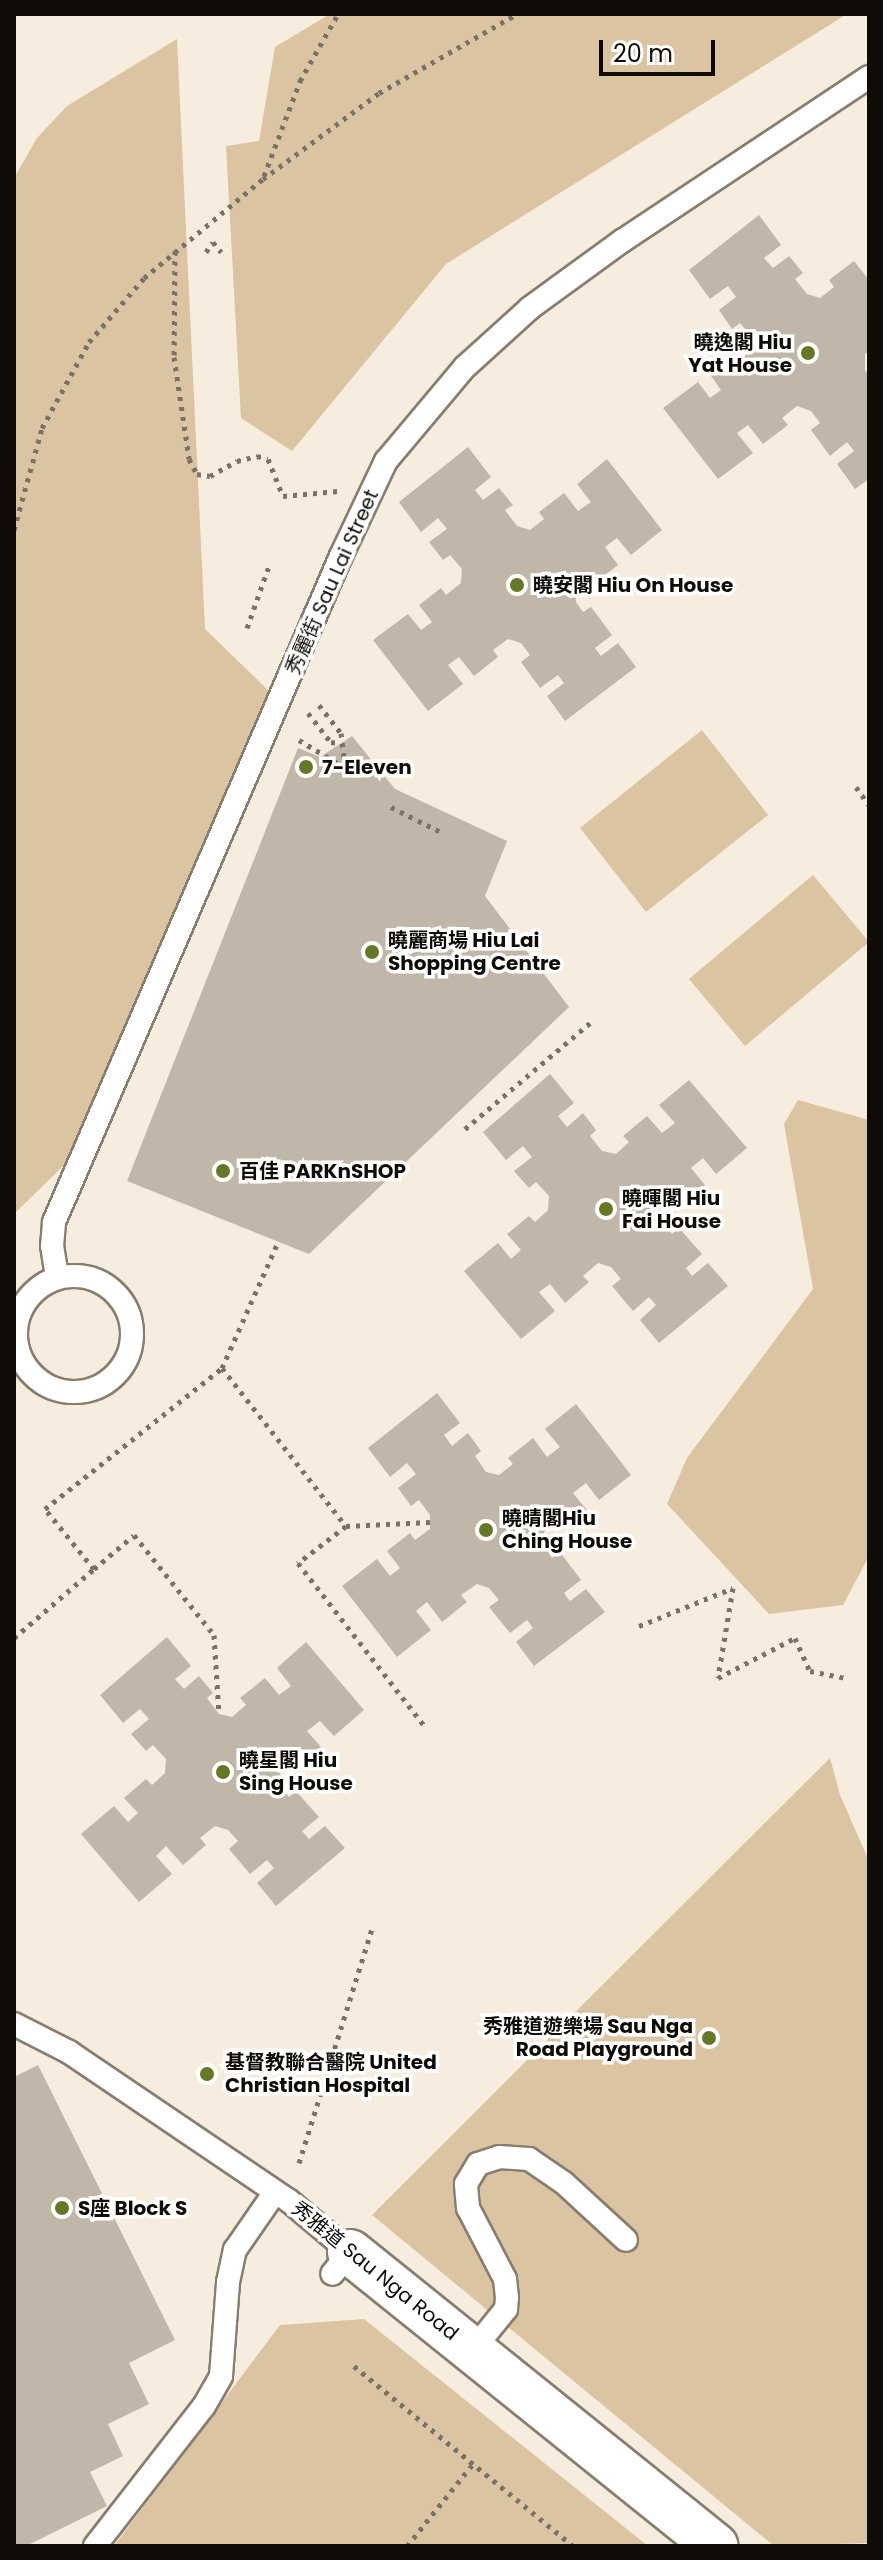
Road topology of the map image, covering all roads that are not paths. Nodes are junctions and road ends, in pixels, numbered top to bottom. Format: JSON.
{"nodes":[{"id":1,"x":869,"y":77,"type":"edge"},
{"id":2,"x":57,"y":1277,"type":"junction"},
{"id":3,"x":19,"y":1367,"type":"edge"},
{"id":4,"x":16,"y":2026,"type":"edge"},
{"id":5,"x":275,"y":2192,"type":"junction"},
{"id":6,"x":626,"y":2240,"type":"dead end"},
{"id":7,"x":341,"y":2263,"type":"joint"},
{"id":8,"x":472,"y":2351,"type":"junction"},
{"id":9,"x":95,"y":2546,"type":"edge"},
{"id":10,"x":716,"y":2546,"type":"edge"}],
"edges":[{"from":1,"to":2,"type":"lane","name":"秀麗街 Sau Lai Street"},
{"from":2,"to":3,"type":"lane"},
{"from":2,"to":3,"type":"lane"},
{"from":4,"to":5,"type":"lane","name":"秀雅道 Sau Nga Road"},
{"from":5,"to":7,"type":"lane","name":"秀雅道 Sau Nga Road"},
{"from":5,"to":9,"type":"lane"},
{"from":6,"to":8,"type":"lane"},
{"from":7,"to":8,"type":"street","name":"秀雅道 Sau Nga Road"},
{"from":8,"to":10,"type":"street","name":"秀雅道 Sau Nga Road"}]}
